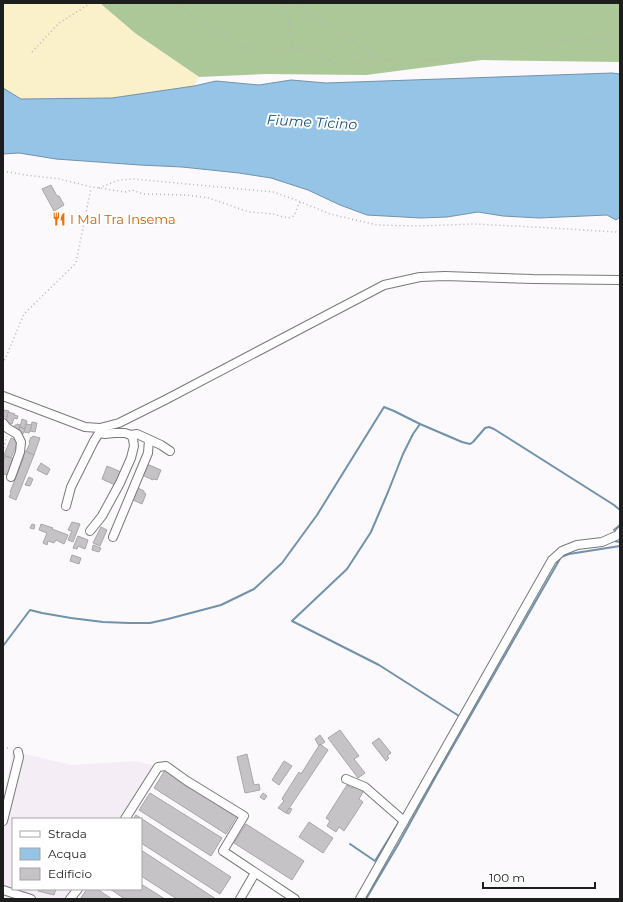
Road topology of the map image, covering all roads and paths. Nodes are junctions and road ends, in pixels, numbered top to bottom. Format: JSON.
{"nodes":[{"id":1,"x":91,"y":3,"type":"edge"},
{"id":2,"x":174,"y":3,"type":"edge"},
{"id":3,"x":287,"y":3,"type":"edge"},
{"id":4,"x":296,"y":3,"type":"edge"},
{"id":5,"x":620,"y":36,"type":"edge"},
{"id":6,"x":292,"y":48,"type":"junction"},
{"id":7,"x":32,"y":52,"type":"dead end"},
{"id":8,"x":374,"y":58,"type":"junction"},
{"id":9,"x":3,"y":171,"type":"edge"},
{"id":10,"x":91,"y":187,"type":"junction"},
{"id":11,"x":99,"y":188,"type":"junction"},
{"id":12,"x":303,"y":202,"type":"junction"},
{"id":13,"x":620,"y":234,"type":"edge"},
{"id":14,"x":620,"y":280,"type":"edge"},
{"id":15,"x":3,"y":364,"type":"edge"},
{"id":16,"x":3,"y":396,"type":"edge"},
{"id":17,"x":5,"y":425,"type":"edge"},
{"id":18,"x":99,"y":431,"type":"junction"},
{"id":19,"x":131,"y":435,"type":"junction"},
{"id":20,"x":148,"y":440,"type":"junction"},
{"id":21,"x":170,"y":450,"type":"dead end"},
{"id":22,"x":3,"y":452,"type":"edge"},
{"id":23,"x":11,"y":477,"type":"dead end"},
{"id":24,"x":66,"y":506,"type":"dead end"},
{"id":25,"x":90,"y":532,"type":"dead end"},
{"id":26,"x":620,"y":532,"type":"edge"},
{"id":27,"x":113,"y":536,"type":"dead end"},
{"id":28,"x":18,"y":752,"type":"dead end"},
{"id":29,"x":346,"y":779,"type":"dead end"},
{"id":30,"x":127,"y":818,"type":"edge"},
{"id":31,"x":3,"y":821,"type":"edge"},
{"id":32,"x":404,"y":822,"type":"junction"},
{"id":33,"x":256,"y":873,"type":"junction"},
{"id":34,"x":3,"y":890,"type":"edge"},
{"id":35,"x":77,"y":890,"type":"edge"},
{"id":36,"x":32,"y":899,"type":"edge"},
{"id":37,"x":70,"y":899,"type":"edge"},
{"id":38,"x":240,"y":899,"type":"edge"},
{"id":39,"x":295,"y":899,"type":"edge"},
{"id":40,"x":360,"y":899,"type":"edge"}],
"edges":[{"from":1,"to":7,"type":"path"},
{"from":2,"to":6,"type":"path"},
{"from":3,"to":6,"type":"path"},
{"from":4,"to":8,"type":"path"},
{"from":5,"to":8,"type":"path"},
{"from":6,"to":8,"type":"path"},
{"from":9,"to":10,"type":"path"},
{"from":10,"to":11,"type":"path"},
{"from":10,"to":15,"type":"path"},
{"from":11,"to":12,"type":"path"},
{"from":11,"to":12,"type":"path"},
{"from":12,"to":13,"type":"path"},
{"from":14,"to":18,"type":"street"},
{"from":16,"to":18,"type":"street"},
{"from":17,"to":22,"type":"path"},
{"from":17,"to":23,"type":"street"},
{"from":18,"to":19,"type":"street"},
{"from":18,"to":24,"type":"street"},
{"from":19,"to":20,"type":"street"},
{"from":19,"to":25,"type":"street"},
{"from":20,"to":21,"type":"street"},
{"from":20,"to":27,"type":"street"},
{"from":26,"to":32,"type":"street"},
{"from":28,"to":31,"type":"street"},
{"from":29,"to":32,"type":"street"},
{"from":30,"to":33,"type":"street"},
{"from":32,"to":40,"type":"street"},
{"from":33,"to":38,"type":"street"},
{"from":33,"to":39,"type":"street"},
{"from":34,"to":36,"type":"street"},
{"from":35,"to":37,"type":"street"}]}
